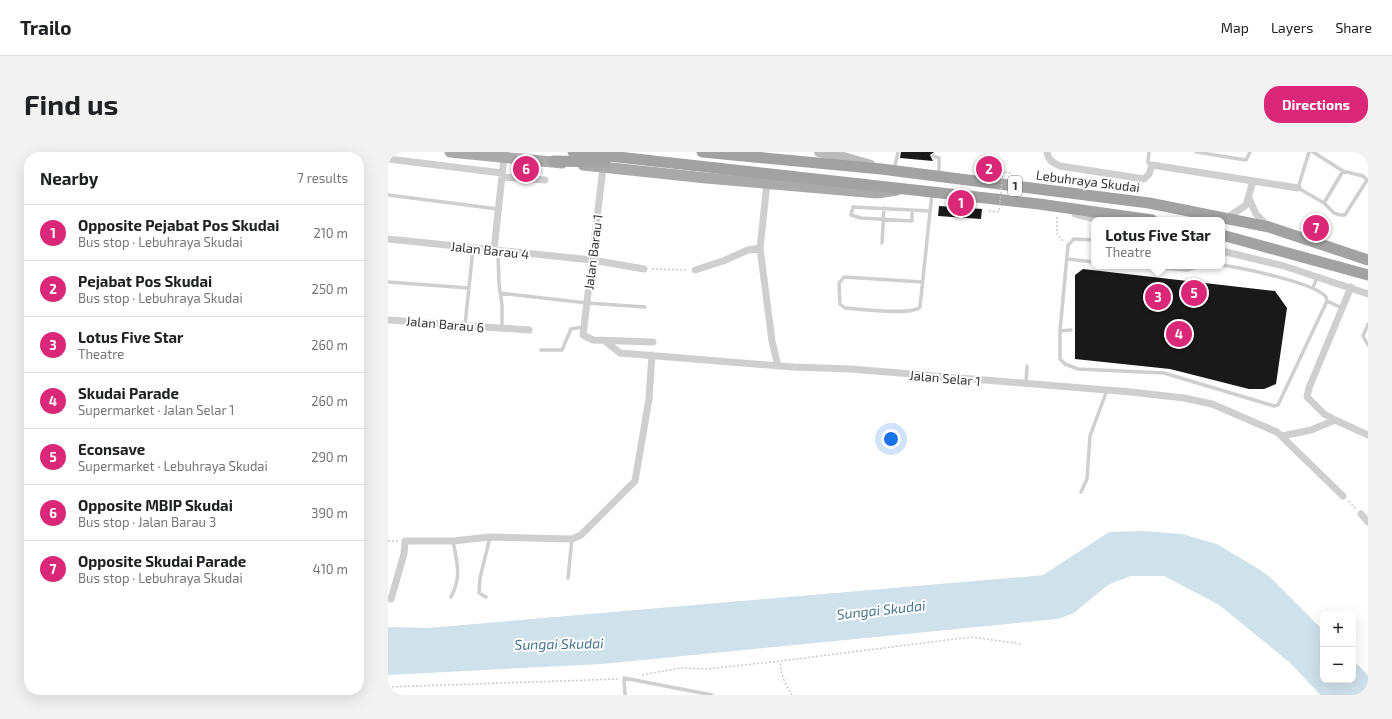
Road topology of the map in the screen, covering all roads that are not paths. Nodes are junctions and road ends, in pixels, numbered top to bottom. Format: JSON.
{"nodes":[{"id":1,"x":450,"y":152,"type":"edge"},
{"id":2,"x":572,"y":152,"type":"edge"},
{"id":3,"x":702,"y":152,"type":"edge"},
{"id":4,"x":819,"y":152,"type":"edge"},
{"id":5,"x":1047,"y":152,"type":"edge"},
{"id":6,"x":1149,"y":152,"type":"edge"},
{"id":7,"x":1196,"y":152,"type":"edge"},
{"id":8,"x":1250,"y":152,"type":"edge"},
{"id":9,"x":1310,"y":152,"type":"edge"},
{"id":10,"x":1313,"y":152,"type":"edge"},
{"id":11,"x":898,"y":153,"type":"dead end"},
{"id":12,"x":934,"y":156,"type":"dead end"},
{"id":13,"x":504,"y":157,"type":"junction"},
{"id":14,"x":388,"y":159,"type":"edge"},
{"id":15,"x":552,"y":161,"type":"junction"},
{"id":16,"x":686,"y":164,"type":"junction"},
{"id":17,"x":1152,"y":165,"type":"junction"},
{"id":18,"x":603,"y":168,"type":"junction"},
{"id":19,"x":881,"y":169,"type":"junction"},
{"id":20,"x":893,"y":170,"type":"junction"},
{"id":21,"x":1343,"y":171,"type":"junction"},
{"id":22,"x":502,"y":175,"type":"junction"},
{"id":23,"x":939,"y":176,"type":"junction"},
{"id":24,"x":545,"y":180,"type":"dead end"},
{"id":25,"x":1253,"y":181,"type":"junction"},
{"id":26,"x":767,"y":183,"type":"junction"},
{"id":27,"x":1298,"y":188,"type":"junction"},
{"id":28,"x":910,"y":189,"type":"junction"},
{"id":29,"x":932,"y":192,"type":"junction"},
{"id":30,"x":388,"y":195,"type":"edge"},
{"id":31,"x":1249,"y":198,"type":"junction"},
{"id":32,"x":1324,"y":203,"type":"junction"},
{"id":33,"x":1039,"y":204,"type":"junction"},
{"id":34,"x":884,"y":208,"type":"junction"},
{"id":35,"x":499,"y":209,"type":"junction"},
{"id":36,"x":912,"y":210,"type":"junction"},
{"id":37,"x":930,"y":211,"type":"junction"},
{"id":38,"x":1131,"y":217,"type":"edge"},
{"id":39,"x":1222,"y":217,"type":"edge"},
{"id":40,"x":1091,"y":218,"type":"edge"},
{"id":41,"x":1227,"y":218,"type":"joint"},
{"id":42,"x":883,"y":219,"type":"junction"},
{"id":43,"x":1269,"y":227,"type":"junction"},
{"id":44,"x":1225,"y":236,"type":"edge"},
{"id":45,"x":388,"y":239,"type":"edge"},
{"id":46,"x":1091,"y":240,"type":"edge"},
{"id":47,"x":882,"y":243,"type":"dead end"},
{"id":48,"x":473,"y":248,"type":"junction"},
{"id":49,"x":760,"y":248,"type":"junction"},
{"id":50,"x":496,"y":251,"type":"junction"},
{"id":51,"x":1225,"y":252,"type":"edge"},
{"id":52,"x":1067,"y":259,"type":"junction"},
{"id":53,"x":592,"y":260,"type":"junction"},
{"id":54,"x":1368,"y":260,"type":"edge"},
{"id":55,"x":1091,"y":262,"type":"edge"},
{"id":56,"x":1225,"y":265,"type":"edge"},
{"id":57,"x":644,"y":269,"type":"road end"},
{"id":58,"x":1175,"y":269,"type":"edge"},
{"id":59,"x":1190,"y":269,"type":"edge"},
{"id":60,"x":694,"y":270,"type":"road end"},
{"id":61,"x":1368,"y":275,"type":"edge"},
{"id":62,"x":1316,"y":276,"type":"junction"},
{"id":63,"x":388,"y":282,"type":"edge"},
{"id":64,"x":923,"y":282,"type":"junction"},
{"id":65,"x":1351,"y":287,"type":"junction"},
{"id":66,"x":469,"y":288,"type":"junction"},
{"id":67,"x":1312,"y":288,"type":"junction"},
{"id":68,"x":500,"y":293,"type":"junction"},
{"id":69,"x":1368,"y":294,"type":"edge"},
{"id":70,"x":1368,"y":298,"type":"edge"},
{"id":71,"x":1327,"y":301,"type":"junction"},
{"id":72,"x":587,"y":304,"type":"junction"},
{"id":73,"x":645,"y":307,"type":"dead end"},
{"id":74,"x":1343,"y":308,"type":"junction"},
{"id":75,"x":388,"y":320,"type":"edge"},
{"id":76,"x":1368,"y":324,"type":"edge"},
{"id":77,"x":465,"y":326,"type":"junction"},
{"id":78,"x":502,"y":328,"type":"junction"},
{"id":79,"x":529,"y":330,"type":"dead end"},
{"id":80,"x":1071,"y":330,"type":"dead end"},
{"id":81,"x":584,"y":331,"type":"junction"},
{"id":82,"x":1060,"y":331,"type":"junction"},
{"id":83,"x":605,"y":341,"type":"junction"},
{"id":84,"x":653,"y":342,"type":"dead end"},
{"id":85,"x":1368,"y":345,"type":"edge"},
{"id":86,"x":541,"y":350,"type":"dead end"},
{"id":87,"x":652,"y":355,"type":"junction"},
{"id":88,"x":778,"y":366,"type":"junction"},
{"id":89,"x":1027,"y":366,"type":"dead end"},
{"id":90,"x":1026,"y":384,"type":"junction"},
{"id":91,"x":1107,"y":390,"type":"junction"},
{"id":92,"x":1336,"y":420,"type":"junction"},
{"id":93,"x":1368,"y":435,"type":"edge"},
{"id":94,"x":1282,"y":436,"type":"junction"},
{"id":95,"x":1080,"y":492,"type":"dead end"},
{"id":96,"x":1343,"y":496,"type":"road end"},
{"id":97,"x":1361,"y":514,"type":"road end"},
{"id":98,"x":1368,"y":522,"type":"edge"},
{"id":99,"x":490,"y":537,"type":"junction"},
{"id":100,"x":572,"y":539,"type":"junction"},
{"id":101,"x":453,"y":541,"type":"junction"},
{"id":102,"x":568,"y":578,"type":"dead end"},
{"id":103,"x":451,"y":597,"type":"dead end"},
{"id":104,"x":486,"y":598,"type":"dead end"},
{"id":105,"x":391,"y":599,"type":"dead end"},
{"id":106,"x":625,"y":695,"type":"edge"},
{"id":107,"x":712,"y":695,"type":"edge"}],
"edges":[{"from":1,"to":13,"type":"main road"},
{"from":2,"to":16,"type":"highway","number":"1"},
{"from":3,"to":19,"type":"highway","name":"Lebuhraya Skudai","number":"1"},
{"from":4,"to":19,"type":"main road"},
{"from":5,"to":17,"type":"street"},
{"from":6,"to":17,"type":"lane"},
{"from":7,"to":8,"type":"lane"},
{"from":9,"to":27,"type":"lane"},
{"from":10,"to":21,"type":"lane"},
{"from":11,"to":20,"type":"lane"},
{"from":12,"to":23,"type":"lane"},
{"from":13,"to":15,"type":"main road"},
{"from":13,"to":22,"type":"street"},
{"from":14,"to":22,"type":"street"},
{"from":15,"to":16,"type":"highway"},
{"from":15,"to":18,"type":"main road"},
{"from":16,"to":28,"type":"highway","number":"1"},
{"from":17,"to":25,"type":"street"},
{"from":18,"to":26,"type":"main road"},
{"from":18,"to":53,"type":"street","name":"Jalan Barau 1"},
{"from":19,"to":20,"type":"highway","name":"Lebuhraya Skudai","number":"1"},
{"from":20,"to":23,"type":"highway","name":"Lebuhraya Skudai","number":"1"},
{"from":21,"to":32,"type":"lane"},
{"from":21,"to":32,"type":"lane"},
{"from":22,"to":24,"type":"street"},
{"from":22,"to":35,"type":"street"},
{"from":23,"to":39,"type":"highway","name":"Lebuhraya Skudai","number":"1"},
{"from":25,"to":27,"type":"street"},
{"from":25,"to":31,"type":"street"},
{"from":26,"to":28,"type":"main road"},
{"from":26,"to":49,"type":"street"},
{"from":27,"to":32,"type":"lane"},
{"from":28,"to":29,"type":"highway","number":"1"},
{"from":29,"to":33,"type":"highway","number":"1"},
{"from":29,"to":37,"type":"lane"},
{"from":30,"to":35,"type":"lane"},
{"from":31,"to":41,"type":"street"},
{"from":31,"to":43,"type":"street"},
{"from":33,"to":38,"type":"highway","number":"1"},
{"from":33,"to":40,"type":"street"},
{"from":34,"to":36,"type":"lane"},
{"from":34,"to":42,"type":"lane"},
{"from":34,"to":42,"type":"lane"},
{"from":35,"to":50,"type":"street"},
{"from":36,"to":37,"type":"lane"},
{"from":36,"to":42,"type":"lane"},
{"from":37,"to":64,"type":"lane"},
{"from":41,"to":43,"type":"highway","name":"Lebuhraya Skudai","number":"1"},
{"from":42,"to":47,"type":"lane"},
{"from":43,"to":54,"type":"highway","name":"Lebuhraya Skudai","number":"1"},
{"from":44,"to":61,"type":"highway"},
{"from":45,"to":48,"type":"street","name":"Jalan Barau 4"},
{"from":46,"to":52,"type":"lane"},
{"from":48,"to":50,"type":"street","name":"Jalan Barau 4"},
{"from":48,"to":66,"type":"lane"},
{"from":49,"to":60,"type":"street"},
{"from":49,"to":88,"type":"street"},
{"from":50,"to":53,"type":"street","name":"Jalan Barau 4"},
{"from":50,"to":68,"type":"lane"},
{"from":51,"to":62,"type":"street"},
{"from":52,"to":55,"type":"lane"},
{"from":52,"to":82,"type":"lane"},
{"from":53,"to":57,"type":"street","name":"Jalan Barau 4"},
{"from":53,"to":72,"type":"street","name":"Jalan Barau 1"},
{"from":56,"to":67,"type":"lane"},
{"from":58,"to":59,"type":"lane"},
{"from":62,"to":65,"type":"street"},
{"from":62,"to":67,"type":"lane"},
{"from":63,"to":66,"type":"lane"},
{"from":64,"to":64,"type":"lane"},
{"from":65,"to":69,"type":"street"},
{"from":65,"to":74,"type":"street"},
{"from":66,"to":77,"type":"lane"},
{"from":67,"to":71,"type":"lane"},
{"from":68,"to":72,"type":"lane"},
{"from":68,"to":78,"type":"lane"},
{"from":69,"to":70,"type":"lane"},
{"from":71,"to":74,"type":"lane"},
{"from":71,"to":82,"type":"lane"},
{"from":72,"to":73,"type":"lane"},
{"from":72,"to":81,"type":"street","name":"Jalan Barau 1"},
{"from":74,"to":92,"type":"street"},
{"from":75,"to":77,"type":"street","name":"Jalan Barau 6"},
{"from":76,"to":85,"type":"lane"},
{"from":77,"to":78,"type":"street","name":"Jalan Barau 6"},
{"from":78,"to":79,"type":"street","name":"Jalan Barau 6"},
{"from":80,"to":82,"type":"lane"},
{"from":81,"to":83,"type":"street"},
{"from":81,"to":86,"type":"lane"},
{"from":83,"to":84,"type":"street"},
{"from":83,"to":87,"type":"street","name":"Jalan Selar 1"},
{"from":87,"to":88,"type":"street","name":"Jalan Selar 1"},
{"from":87,"to":100,"type":"street"},
{"from":88,"to":90,"type":"street","name":"Jalan Selar 1"},
{"from":89,"to":90,"type":"lane"},
{"from":90,"to":91,"type":"street","name":"Jalan Selar 1"},
{"from":91,"to":94,"type":"street","name":"Jalan Selar 1"},
{"from":91,"to":95,"type":"lane"},
{"from":92,"to":93,"type":"street"},
{"from":92,"to":94,"type":"street"},
{"from":94,"to":96,"type":"street","name":"Jalan Selar 1"},
{"from":97,"to":98,"type":"street"},
{"from":99,"to":100,"type":"street"},
{"from":99,"to":101,"type":"street"},
{"from":99,"to":104,"type":"lane"},
{"from":100,"to":102,"type":"lane"},
{"from":101,"to":103,"type":"lane"},
{"from":101,"to":105,"type":"street"},
{"from":106,"to":107,"type":"lane"}]}
